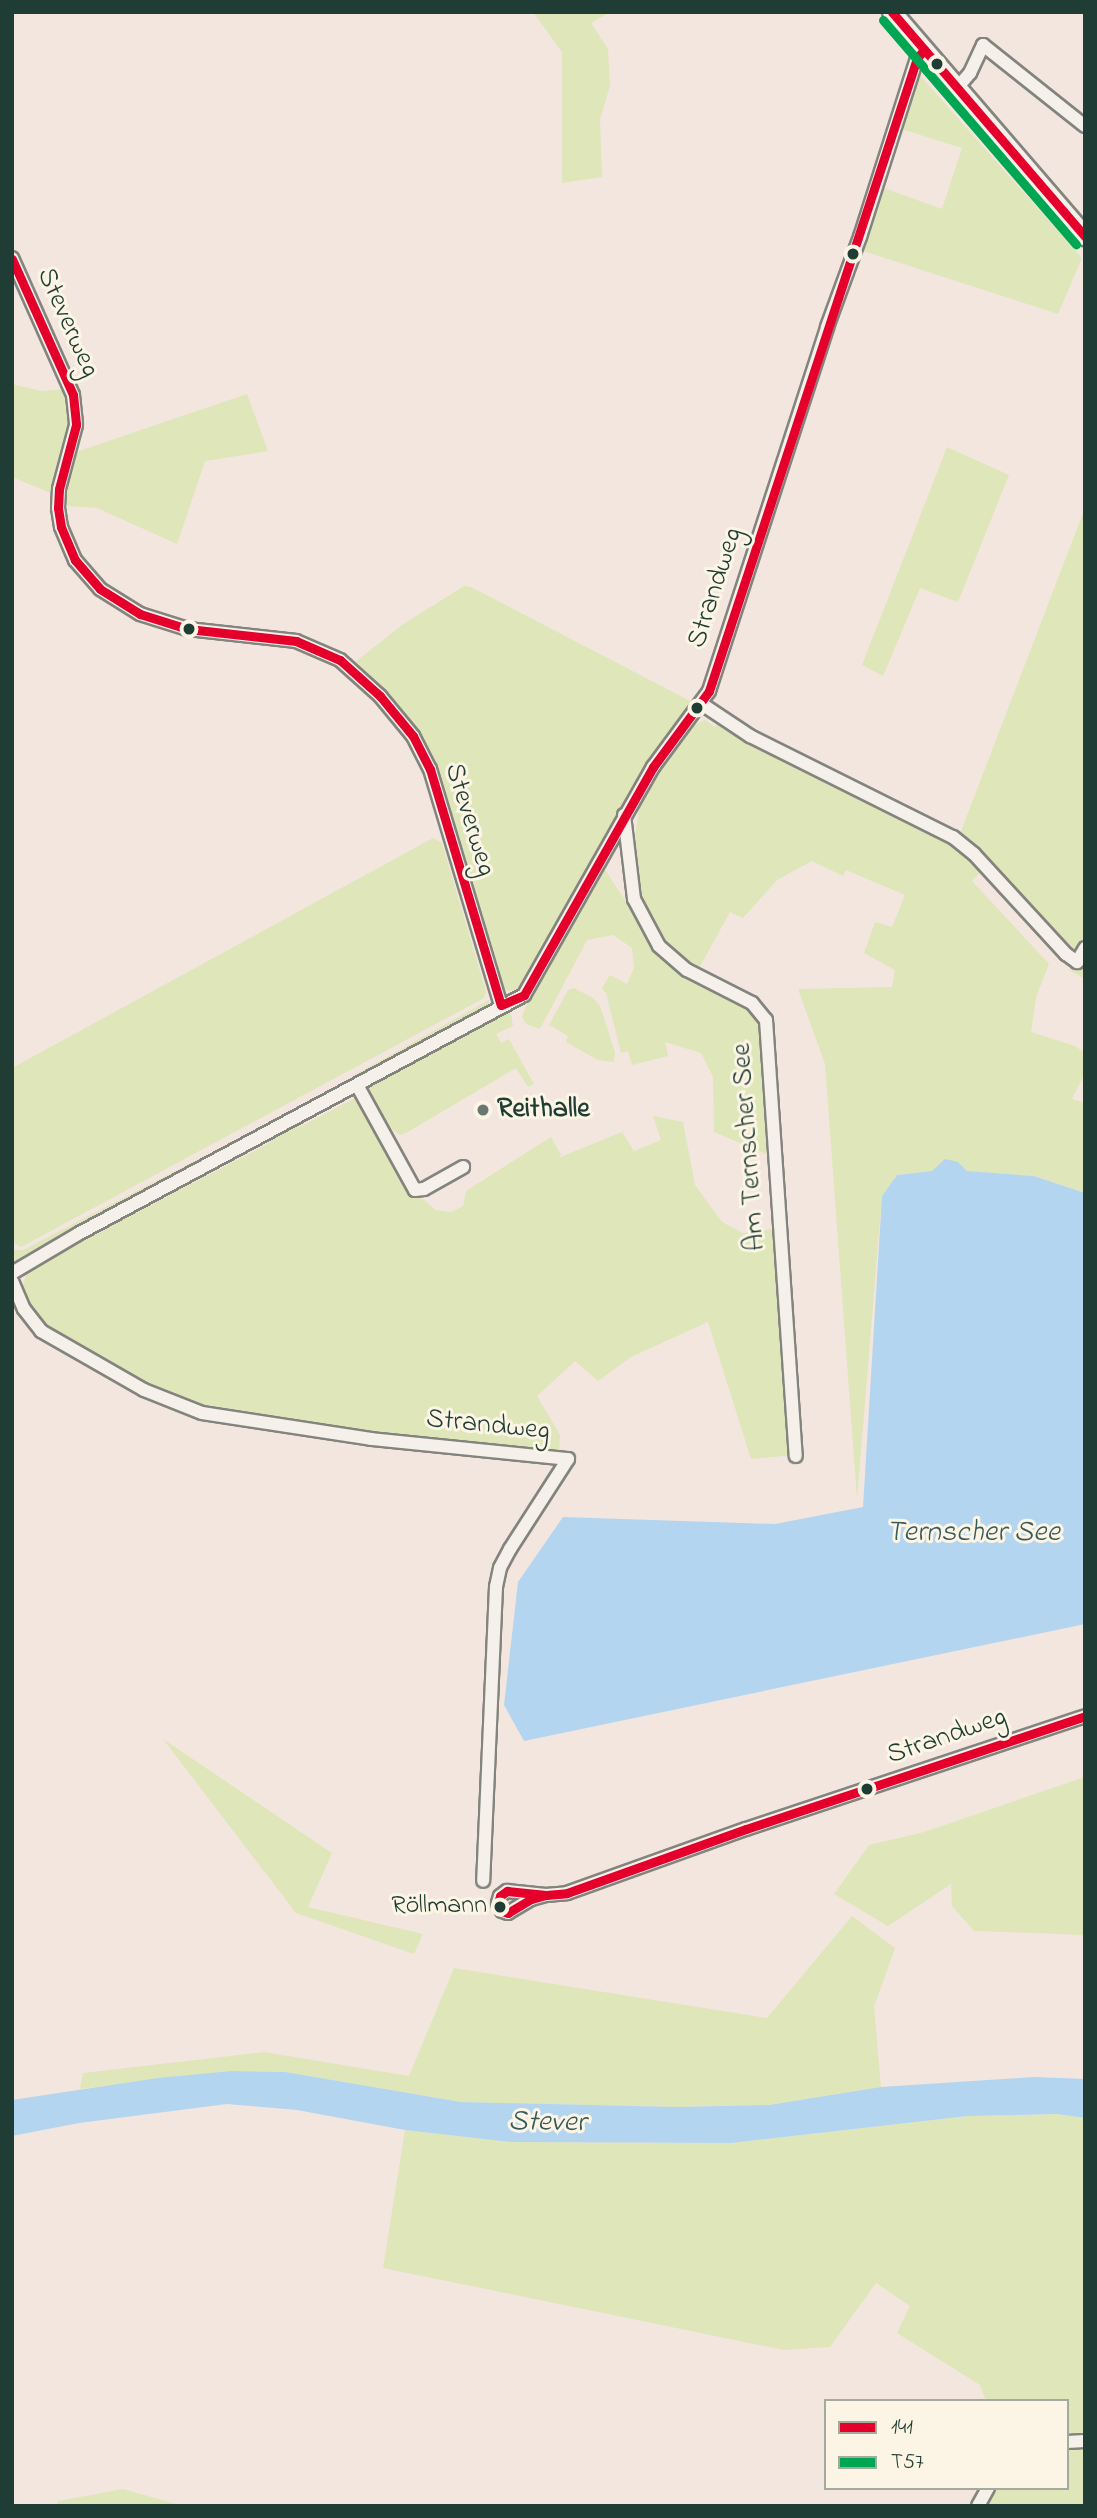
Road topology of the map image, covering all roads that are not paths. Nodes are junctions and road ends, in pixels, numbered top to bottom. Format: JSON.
{"nodes":[{"id":1,"x":892,"y":12,"type":"edge"},
{"id":2,"x":924,"y":50,"type":"junction"},
{"id":3,"x":957,"y":88,"type":"junction"},
{"id":4,"x":1085,"y":126,"type":"edge"},
{"id":5,"x":1085,"y":236,"type":"edge"},
{"id":6,"x":12,"y":258,"type":"edge"},
{"id":7,"x":702,"y":704,"type":"junction"},
{"id":8,"x":624,"y":815,"type":"junction"},
{"id":9,"x":1085,"y":948,"type":"edge"},
{"id":10,"x":500,"y":1005,"type":"junction"},
{"id":11,"x":356,"y":1086,"type":"junction"},
{"id":12,"x":463,"y":1167,"type":"dead end"},
{"id":13,"x":12,"y":1273,"type":"edge"},
{"id":14,"x":12,"y":1281,"type":"edge"},
{"id":15,"x":796,"y":1456,"type":"dead end"},
{"id":16,"x":1085,"y":1716,"type":"edge"},
{"id":17,"x":483,"y":1881,"type":"dead end"},
{"id":18,"x":545,"y":1895,"type":"dead end"},
{"id":19,"x":987,"y":2490,"type":"edge"},
{"id":20,"x":978,"y":2506,"type":"edge"}],
"edges":[{"from":1,"to":2,"type":"main road"},
{"from":2,"to":3,"type":"main road"},
{"from":2,"to":7,"type":"street","name":"Strandweg"},
{"from":3,"to":4,"type":"street"},
{"from":3,"to":5,"type":"main road"},
{"from":6,"to":10,"type":"street","name":"Steverweg"},
{"from":7,"to":8,"type":"street","name":"Strandweg"},
{"from":7,"to":9,"type":"street"},
{"from":8,"to":10,"type":"street","name":"Strandweg"},
{"from":8,"to":15,"type":"street","name":"Am Ternscher See"},
{"from":10,"to":11,"type":"street","name":"Strandweg"},
{"from":11,"to":12,"type":"street"},
{"from":11,"to":13,"type":"street","name":"Strandweg"},
{"from":14,"to":17,"type":"street","name":"Strandweg"},
{"from":16,"to":18,"type":"street","name":"Strandweg"},
{"from":19,"to":20,"type":"street"}]}
